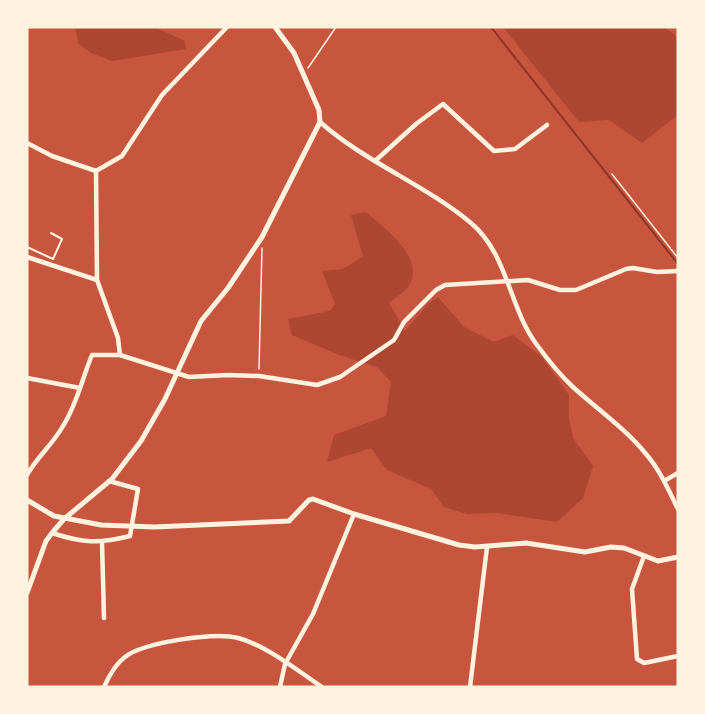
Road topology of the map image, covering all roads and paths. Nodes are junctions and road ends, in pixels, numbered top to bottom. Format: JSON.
{"nodes":[{"id":1,"x":226,"y":27,"type":"edge"},
{"id":2,"x":275,"y":27,"type":"edge"},
{"id":3,"x":336,"y":27,"type":"edge"},
{"id":4,"x":304,"y":74,"type":"junction"},
{"id":5,"x":320,"y":122,"type":"junction"},
{"id":6,"x":547,"y":125,"type":"dead end"},
{"id":7,"x":27,"y":143,"type":"edge"},
{"id":8,"x":375,"y":161,"type":"junction"},
{"id":9,"x":96,"y":171,"type":"junction"},
{"id":10,"x":612,"y":174,"type":"dead end"},
{"id":11,"x":51,"y":233,"type":"dead end"},
{"id":12,"x":262,"y":237,"type":"junction"},
{"id":13,"x":27,"y":247,"type":"edge"},
{"id":14,"x":27,"y":257,"type":"edge"},
{"id":15,"x":678,"y":258,"type":"edge"},
{"id":16,"x":678,"y":271,"type":"edge"},
{"id":17,"x":97,"y":280,"type":"junction"},
{"id":18,"x":507,"y":281,"type":"junction"},
{"id":19,"x":120,"y":355,"type":"junction"},
{"id":20,"x":177,"y":374,"type":"junction"},
{"id":21,"x":260,"y":376,"type":"junction"},
{"id":22,"x":27,"y":378,"type":"edge"},
{"id":23,"x":80,"y":388,"type":"junction"},
{"id":24,"x":678,"y":473,"type":"edge"},
{"id":25,"x":27,"y":475,"type":"edge"},
{"id":26,"x":109,"y":481,"type":"junction"},
{"id":27,"x":664,"y":481,"type":"junction"},
{"id":28,"x":27,"y":500,"type":"edge"},
{"id":29,"x":678,"y":509,"type":"edge"},
{"id":30,"x":354,"y":514,"type":"junction"},
{"id":31,"x":64,"y":519,"type":"junction"},
{"id":32,"x":133,"y":527,"type":"junction"},
{"id":33,"x":52,"y":533,"type":"junction"},
{"id":34,"x":102,"y":542,"type":"junction"},
{"id":35,"x":487,"y":547,"type":"junction"},
{"id":36,"x":644,"y":556,"type":"junction"},
{"id":37,"x":678,"y":557,"type":"edge"},
{"id":38,"x":27,"y":593,"type":"edge"},
{"id":39,"x":104,"y":618,"type":"dead end"},
{"id":40,"x":678,"y":656,"type":"edge"},
{"id":41,"x":285,"y":664,"type":"junction"},
{"id":42,"x":104,"y":687,"type":"edge"},
{"id":43,"x":280,"y":687,"type":"edge"},
{"id":44,"x":322,"y":687,"type":"edge"},
{"id":45,"x":470,"y":687,"type":"edge"}],
"edges":[{"from":1,"to":9,"type":"street"},
{"from":2,"to":4,"type":"street"},
{"from":3,"to":4,"type":"path"},
{"from":4,"to":5,"type":"street"},
{"from":5,"to":8,"type":"street"},
{"from":5,"to":12,"type":"street"},
{"from":6,"to":8,"type":"street"},
{"from":7,"to":9,"type":"street"},
{"from":8,"to":18,"type":"street"},
{"from":9,"to":17,"type":"street"},
{"from":10,"to":15,"type":"path"},
{"from":11,"to":13,"type":"lane"},
{"from":12,"to":20,"type":"street"},
{"from":12,"to":21,"type":"path"},
{"from":14,"to":17,"type":"street"},
{"from":16,"to":18,"type":"street"},
{"from":17,"to":19,"type":"street"},
{"from":18,"to":21,"type":"street"},
{"from":18,"to":27,"type":"street"},
{"from":19,"to":20,"type":"street"},
{"from":19,"to":23,"type":"street"},
{"from":20,"to":21,"type":"street"},
{"from":20,"to":26,"type":"street"},
{"from":22,"to":23,"type":"street"},
{"from":23,"to":25,"type":"street"},
{"from":24,"to":27,"type":"street"},
{"from":26,"to":31,"type":"street"},
{"from":26,"to":32,"type":"street"},
{"from":27,"to":29,"type":"street"},
{"from":28,"to":31,"type":"street"},
{"from":30,"to":32,"type":"street"},
{"from":30,"to":35,"type":"street"},
{"from":30,"to":41,"type":"street"},
{"from":31,"to":32,"type":"street"},
{"from":31,"to":33,"type":"street"},
{"from":32,"to":34,"type":"street"},
{"from":33,"to":34,"type":"street"},
{"from":33,"to":38,"type":"street"},
{"from":34,"to":39,"type":"street"},
{"from":35,"to":36,"type":"street"},
{"from":35,"to":45,"type":"street"},
{"from":36,"to":37,"type":"street"},
{"from":36,"to":40,"type":"street"},
{"from":41,"to":42,"type":"street"},
{"from":41,"to":43,"type":"street"},
{"from":41,"to":44,"type":"street"}]}
